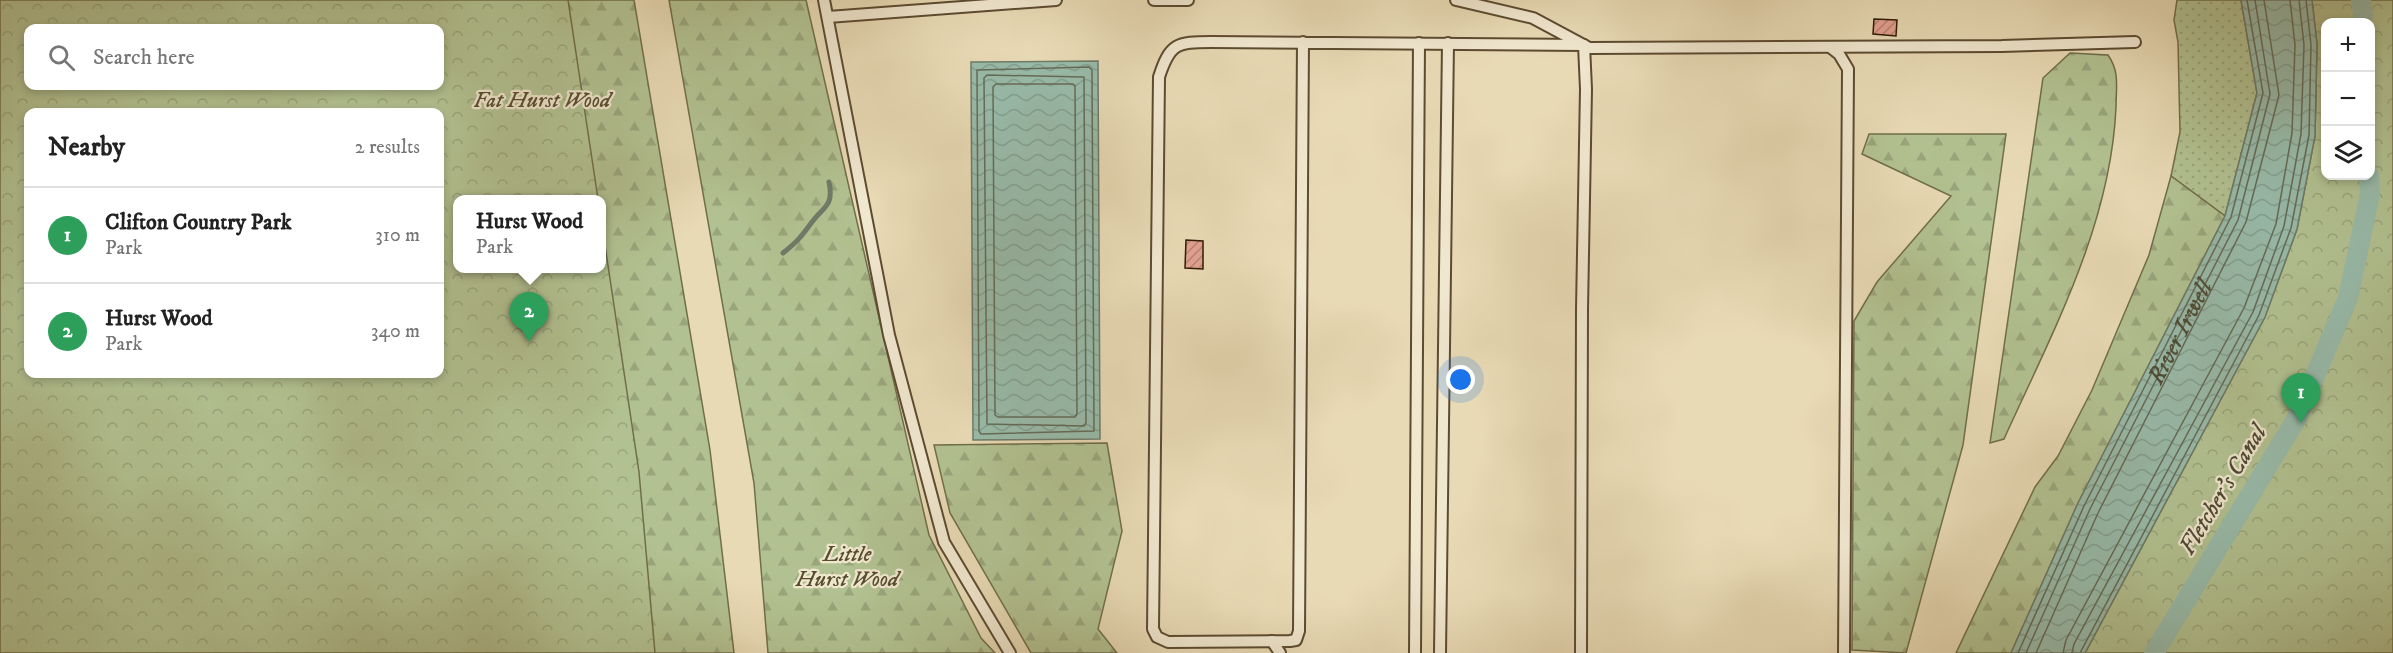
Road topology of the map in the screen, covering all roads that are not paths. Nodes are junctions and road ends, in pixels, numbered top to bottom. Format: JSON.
{"nodes":[{"id":1,"x":824,"y":0,"type":"edge"},
{"id":2,"x":1056,"y":0,"type":"edge"},
{"id":3,"x":1154,"y":0,"type":"edge"},
{"id":4,"x":1188,"y":0,"type":"edge"},
{"id":5,"x":1456,"y":0,"type":"edge"},
{"id":6,"x":828,"y":17,"type":"junction"},
{"id":7,"x":1302,"y":42,"type":"junction"},
{"id":8,"x":2135,"y":42,"type":"dead end"},
{"id":9,"x":1419,"y":43,"type":"junction"},
{"id":10,"x":1448,"y":43,"type":"junction"},
{"id":11,"x":1584,"y":45,"type":"junction"},
{"id":12,"x":1830,"y":47,"type":"junction"},
{"id":13,"x":1272,"y":641,"type":"junction"},
{"id":14,"x":1010,"y":653,"type":"edge"},
{"id":15,"x":1280,"y":653,"type":"edge"},
{"id":16,"x":1415,"y":653,"type":"edge"},
{"id":17,"x":1440,"y":653,"type":"edge"},
{"id":18,"x":1581,"y":653,"type":"edge"},
{"id":19,"x":1844,"y":653,"type":"edge"}],
"edges":[{"from":1,"to":6,"type":"lane"},
{"from":2,"to":6,"type":"lane"},
{"from":3,"to":4,"type":"lane"},
{"from":5,"to":11,"type":"lane"},
{"from":6,"to":14,"type":"lane"},
{"from":7,"to":9,"type":"lane"},
{"from":7,"to":13,"type":"lane"},
{"from":7,"to":13,"type":"lane"},
{"from":8,"to":12,"type":"lane"},
{"from":9,"to":10,"type":"lane"},
{"from":9,"to":16,"type":"lane"},
{"from":10,"to":11,"type":"lane"},
{"from":10,"to":17,"type":"lane"},
{"from":11,"to":12,"type":"lane"},
{"from":11,"to":18,"type":"lane"},
{"from":12,"to":19,"type":"lane"},
{"from":13,"to":15,"type":"lane"}]}
